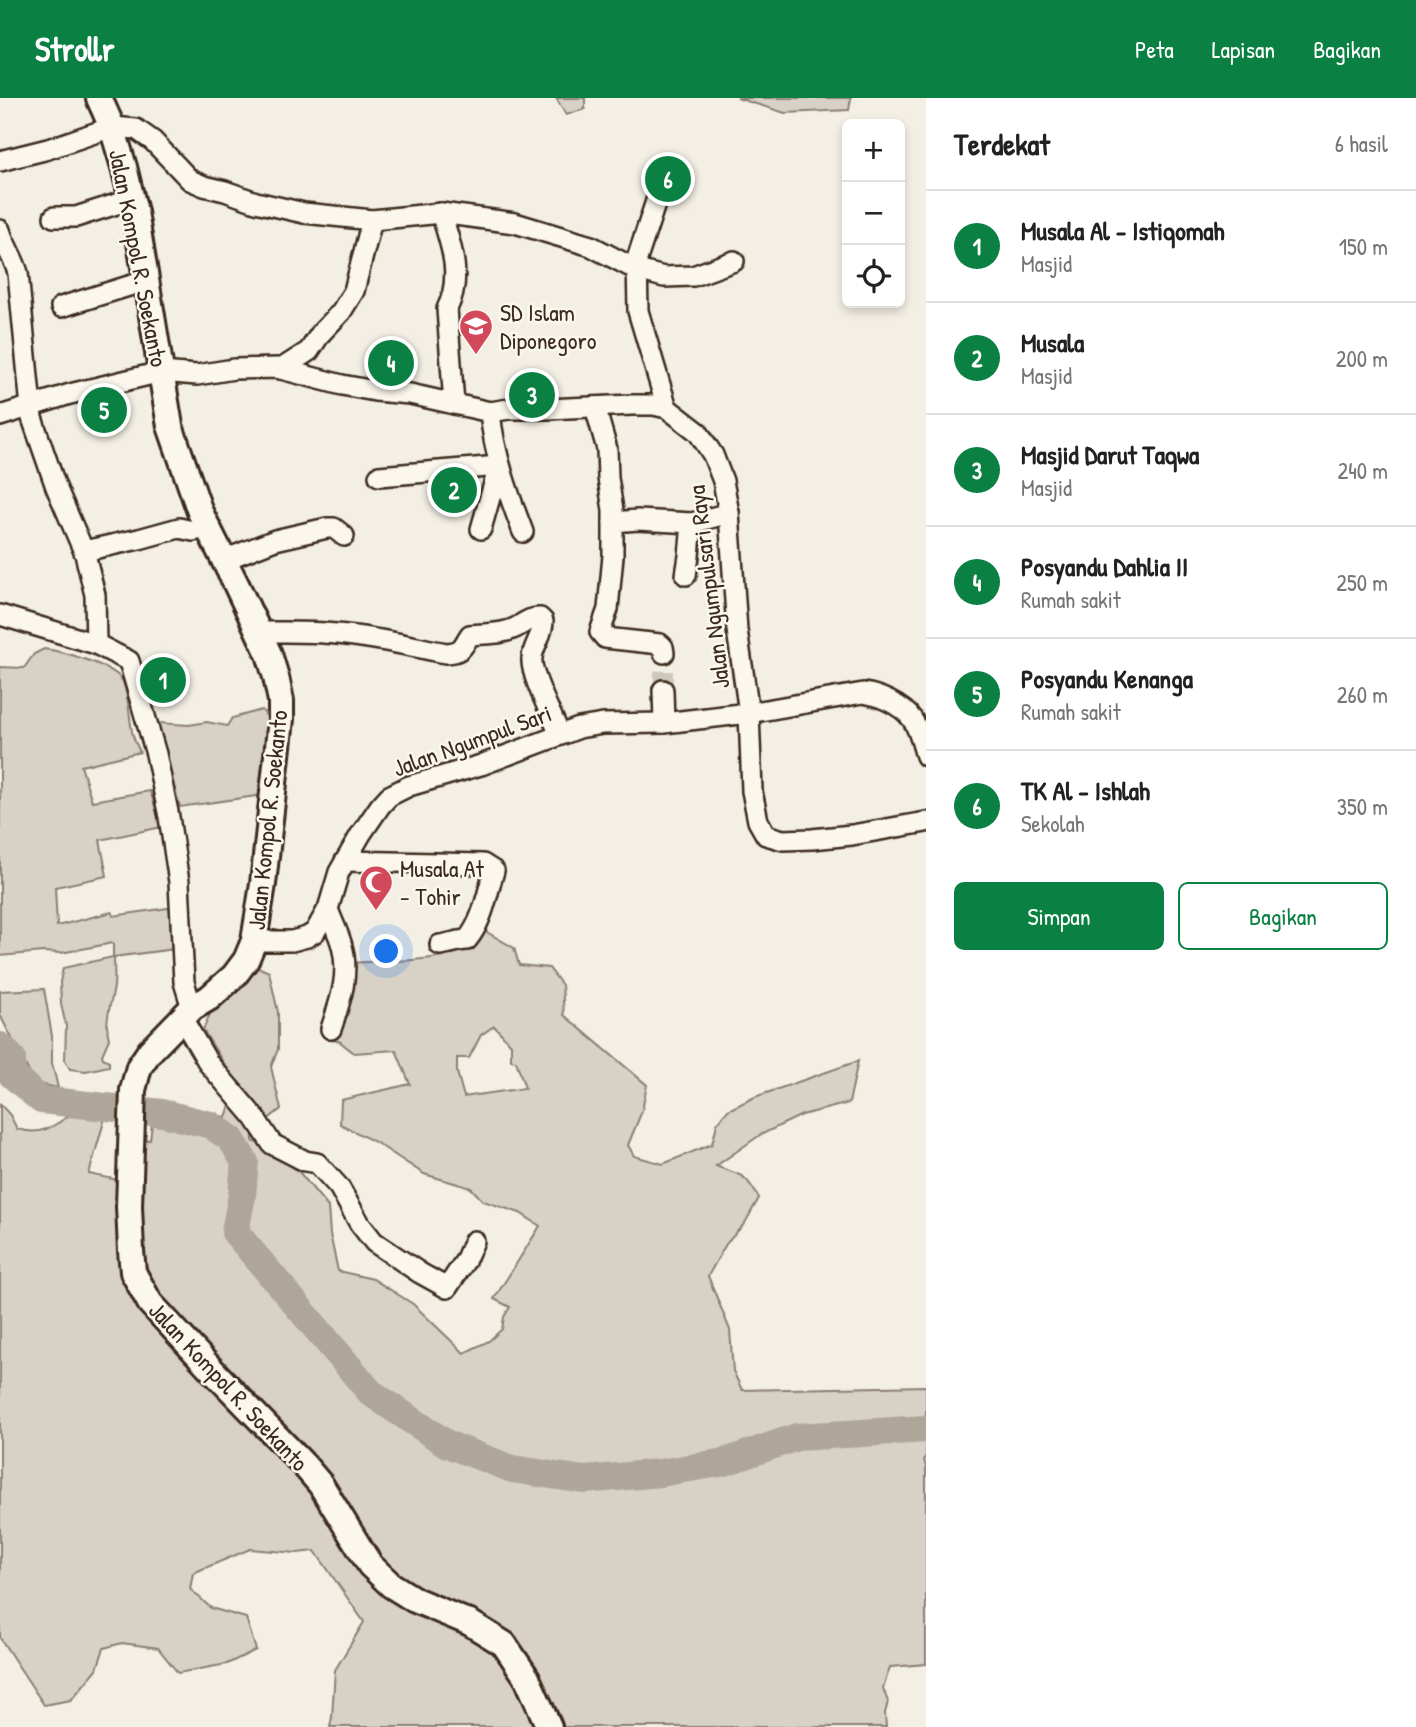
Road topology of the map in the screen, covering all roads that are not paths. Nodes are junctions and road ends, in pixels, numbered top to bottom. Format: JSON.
{"nodes":[{"id":1,"x":99,"y":98,"type":"edge"},
{"id":2,"x":112,"y":127,"type":"junction"},
{"id":3,"x":0,"y":160,"type":"edge"},
{"id":4,"x":658,"y":195,"type":"dead end"},
{"id":5,"x":132,"y":199,"type":"junction"},
{"id":6,"x":441,"y":214,"type":"junction"},
{"id":7,"x":54,"y":217,"type":"dead end"},
{"id":8,"x":372,"y":220,"type":"junction"},
{"id":9,"x":0,"y":230,"type":"edge"},
{"id":10,"x":734,"y":261,"type":"dead end"},
{"id":11,"x":637,"y":270,"type":"junction"},
{"id":12,"x":145,"y":281,"type":"junction"},
{"id":13,"x":61,"y":307,"type":"dead end"},
{"id":14,"x":281,"y":369,"type":"junction"},
{"id":15,"x":161,"y":372,"type":"junction"},
{"id":16,"x":454,"y":404,"type":"junction"},
{"id":17,"x":31,"y":407,"type":"junction"},
{"id":18,"x":595,"y":407,"type":"junction"},
{"id":19,"x":667,"y":408,"type":"junction"},
{"id":20,"x":490,"y":412,"type":"junction"},
{"id":21,"x":0,"y":416,"type":"edge"},
{"id":22,"x":499,"y":466,"type":"junction"},
{"id":23,"x":379,"y":475,"type":"dead end"},
{"id":24,"x":729,"y":513,"type":"junction"},
{"id":25,"x":613,"y":522,"type":"junction"},
{"id":26,"x":692,"y":523,"type":"junction"},
{"id":27,"x":208,"y":528,"type":"junction"},
{"id":28,"x":481,"y":529,"type":"dead end"},
{"id":29,"x":523,"y":532,"type":"dead end"},
{"id":30,"x":344,"y":536,"type":"dead end"},
{"id":31,"x":84,"y":551,"type":"junction"},
{"id":32,"x":224,"y":560,"type":"junction"},
{"id":33,"x":686,"y":575,"type":"dead end"},
{"id":34,"x":0,"y":615,"type":"edge"},
{"id":35,"x":260,"y":632,"type":"junction"},
{"id":36,"x":96,"y":645,"type":"junction"},
{"id":37,"x":664,"y":653,"type":"dead end"},
{"id":38,"x":663,"y":690,"type":"tunnel mouth"},
{"id":39,"x":749,"y":713,"type":"junction"},
{"id":40,"x":664,"y":723,"type":"junction"},
{"id":41,"x":561,"y":735,"type":"junction"},
{"id":42,"x":926,"y":756,"type":"edge"},
{"id":43,"x":926,"y":822,"type":"edge"},
{"id":44,"x":345,"y":861,"type":"junction"},
{"id":45,"x":328,"y":909,"type":"junction"},
{"id":46,"x":254,"y":941,"type":"junction"},
{"id":47,"x":440,"y":945,"type":"dead end"},
{"id":48,"x":187,"y":1013,"type":"junction"},
{"id":49,"x":331,"y":1029,"type":"dead end"},
{"id":50,"x":474,"y":1241,"type":"dead end"},
{"id":51,"x":549,"y":1727,"type":"edge"}],
"edges":[{"from":1,"to":2,"type":"main road","name":"Jalan Kompol R. Soekanto"},
{"from":2,"to":3,"type":"street"},
{"from":2,"to":5,"type":"main road","name":"Jalan Kompol R. Soekanto"},
{"from":2,"to":8,"type":"street"},
{"from":4,"to":11,"type":"street"},
{"from":5,"to":7,"type":"street"},
{"from":5,"to":12,"type":"main road","name":"Jalan Kompol R. Soekanto"},
{"from":6,"to":8,"type":"street"},
{"from":6,"to":11,"type":"street"},
{"from":6,"to":16,"type":"street"},
{"from":8,"to":14,"type":"street"},
{"from":9,"to":17,"type":"street"},
{"from":10,"to":11,"type":"street"},
{"from":11,"to":19,"type":"street"},
{"from":12,"to":13,"type":"street"},
{"from":12,"to":15,"type":"main road","name":"Jalan Kompol R. Soekanto"},
{"from":14,"to":15,"type":"street"},
{"from":14,"to":16,"type":"street"},
{"from":15,"to":17,"type":"street"},
{"from":15,"to":27,"type":"main road","name":"Jalan Kompol R. Soekanto"},
{"from":16,"to":20,"type":"street"},
{"from":17,"to":21,"type":"street"},
{"from":17,"to":31,"type":"street"},
{"from":18,"to":19,"type":"street"},
{"from":18,"to":20,"type":"street"},
{"from":18,"to":25,"type":"street"},
{"from":19,"to":24,"type":"street","name":"Jalan Ngumpulsari Raya"},
{"from":20,"to":22,"type":"street"},
{"from":22,"to":23,"type":"street"},
{"from":22,"to":28,"type":"street"},
{"from":22,"to":29,"type":"street"},
{"from":24,"to":26,"type":"street"},
{"from":24,"to":39,"type":"street","name":"Jalan Ngumpulsari Raya"},
{"from":25,"to":26,"type":"street"},
{"from":25,"to":37,"type":"street"},
{"from":26,"to":33,"type":"street"},
{"from":27,"to":31,"type":"street"},
{"from":27,"to":32,"type":"main road","name":"Jalan Kompol R. Soekanto"},
{"from":30,"to":32,"type":"street"},
{"from":31,"to":36,"type":"street"},
{"from":32,"to":35,"type":"main road","name":"Jalan Kompol R. Soekanto"},
{"from":34,"to":36,"type":"street"},
{"from":35,"to":41,"type":"street"},
{"from":35,"to":46,"type":"main road","name":"Jalan Kompol R. Soekanto"},
{"from":36,"to":48,"type":"street"},
{"from":38,"to":40,"type":"street"},
{"from":39,"to":40,"type":"street","name":"Jalan Ngumpul Sari"},
{"from":39,"to":42,"type":"street","name":"Jalan Ngumpul Sari"},
{"from":39,"to":43,"type":"street","name":"Jalan Ngumpulsari Raya"},
{"from":40,"to":41,"type":"street","name":"Jalan Ngumpul Sari"},
{"from":41,"to":44,"type":"street","name":"Jalan Ngumpul Sari"},
{"from":44,"to":45,"type":"street","name":"Jalan Ngumpul Sari"},
{"from":44,"to":47,"type":"street"},
{"from":45,"to":46,"type":"street","name":"Jalan Ngumpul Sari"},
{"from":45,"to":49,"type":"street"},
{"from":46,"to":48,"type":"main road","name":"Jalan Kompol R. Soekanto"},
{"from":48,"to":50,"type":"street"},
{"from":48,"to":51,"type":"main road","name":"Jalan Kompol R. Soekanto"}]}
